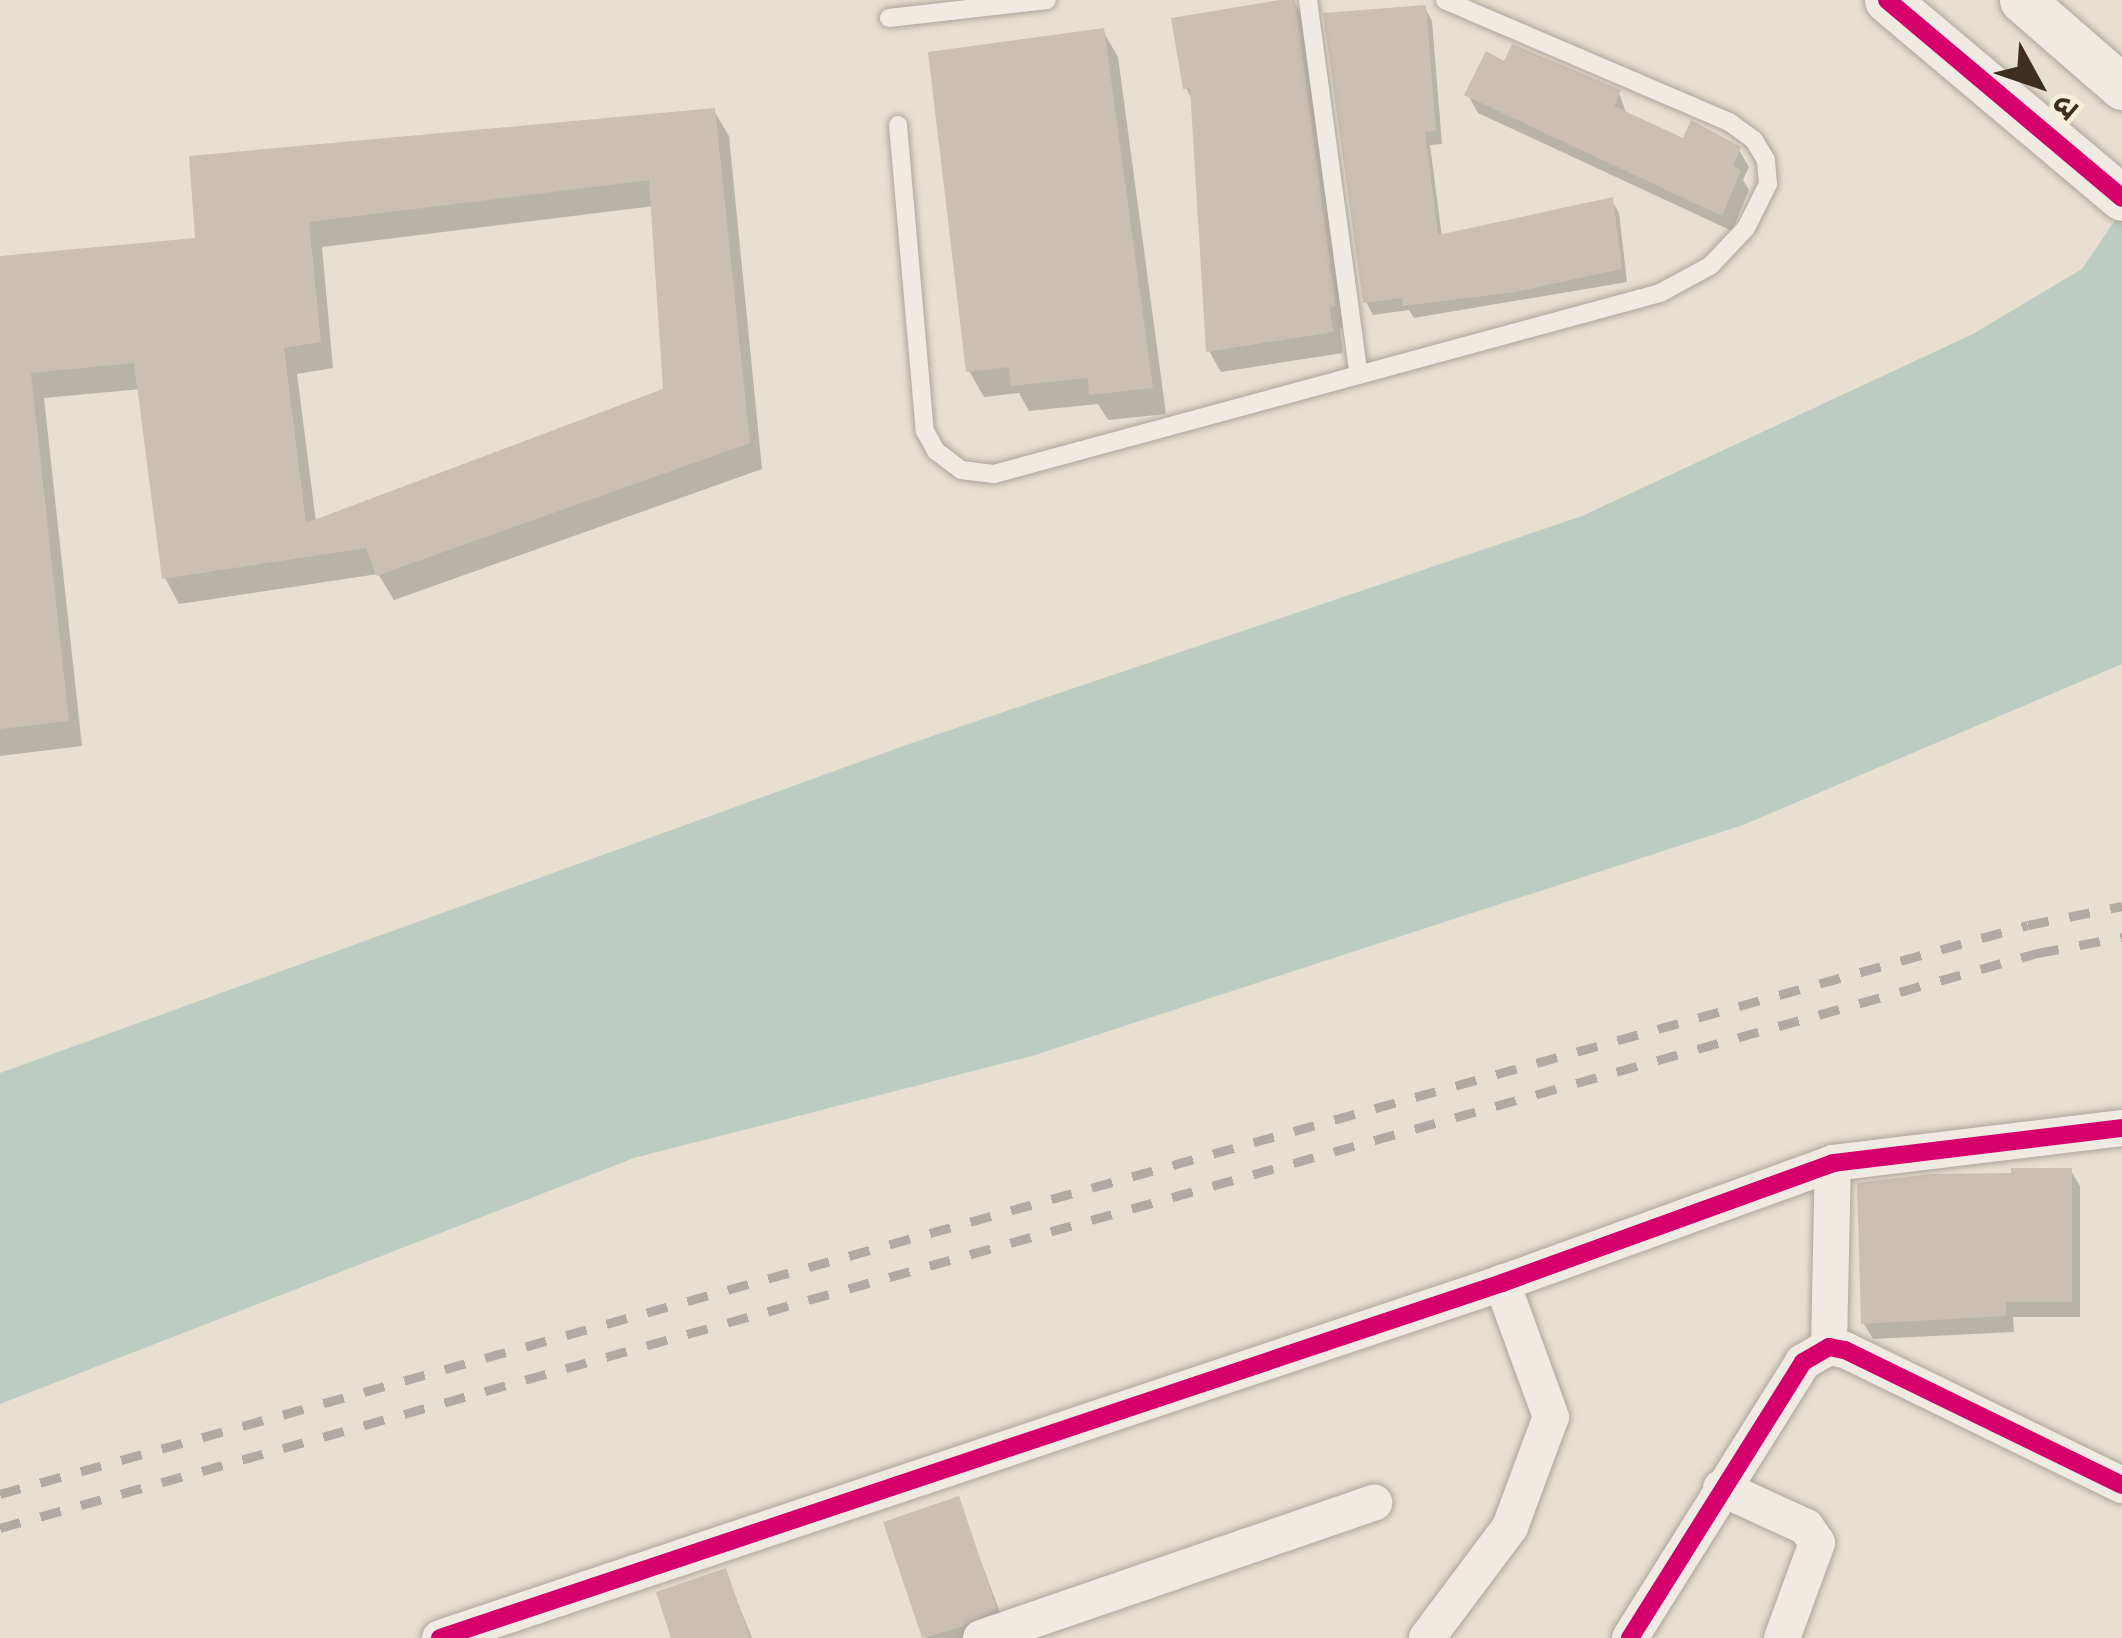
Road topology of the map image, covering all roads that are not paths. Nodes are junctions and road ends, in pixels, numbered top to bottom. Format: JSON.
{"nodes":[{"id":1,"x":1047,"y":0,"type":"edge"},
{"id":2,"x":1308,"y":0,"type":"edge"},
{"id":3,"x":1444,"y":0,"type":"edge"},
{"id":4,"x":1887,"y":0,"type":"edge"},
{"id":5,"x":2022,"y":0,"type":"edge"},
{"id":6,"x":889,"y":18,"type":"dead end"},
{"id":7,"x":2122,"y":87,"type":"edge"},
{"id":8,"x":898,"y":125,"type":"dead end"},
{"id":9,"x":2104,"y":184,"type":"edge"},
{"id":10,"x":1359,"y":375,"type":"junction"},
{"id":11,"x":2122,"y":1128,"type":"edge"},
{"id":12,"x":1833,"y":1163,"type":"junction"},
{"id":13,"x":1502,"y":1283,"type":"junction"},
{"id":14,"x":1829,"y":1347,"type":"junction"},
{"id":15,"x":2122,"y":1485,"type":"edge"},
{"id":16,"x":1721,"y":1488,"type":"junction"},
{"id":17,"x":1374,"y":1502,"type":"dead end"},
{"id":18,"x":440,"y":1638,"type":"edge"},
{"id":19,"x":981,"y":1638,"type":"edge"},
{"id":20,"x":1427,"y":1638,"type":"edge"},
{"id":21,"x":1630,"y":1638,"type":"edge"},
{"id":22,"x":1782,"y":1638,"type":"edge"}],
"edges":[{"from":1,"to":6,"type":"lane"},
{"from":2,"to":10,"type":"lane"},
{"from":3,"to":10,"type":"lane"},
{"from":4,"to":9,"type":"street"},
{"from":5,"to":7,"type":"street"},
{"from":8,"to":10,"type":"lane"},
{"from":11,"to":12,"type":"street"},
{"from":12,"to":13,"type":"street"},
{"from":12,"to":14,"type":"street"},
{"from":13,"to":18,"type":"street"},
{"from":13,"to":20,"type":"street"},
{"from":14,"to":15,"type":"street"},
{"from":14,"to":16,"type":"street"},
{"from":16,"to":21,"type":"street"},
{"from":16,"to":22,"type":"street"},
{"from":17,"to":19,"type":"street"}]}
